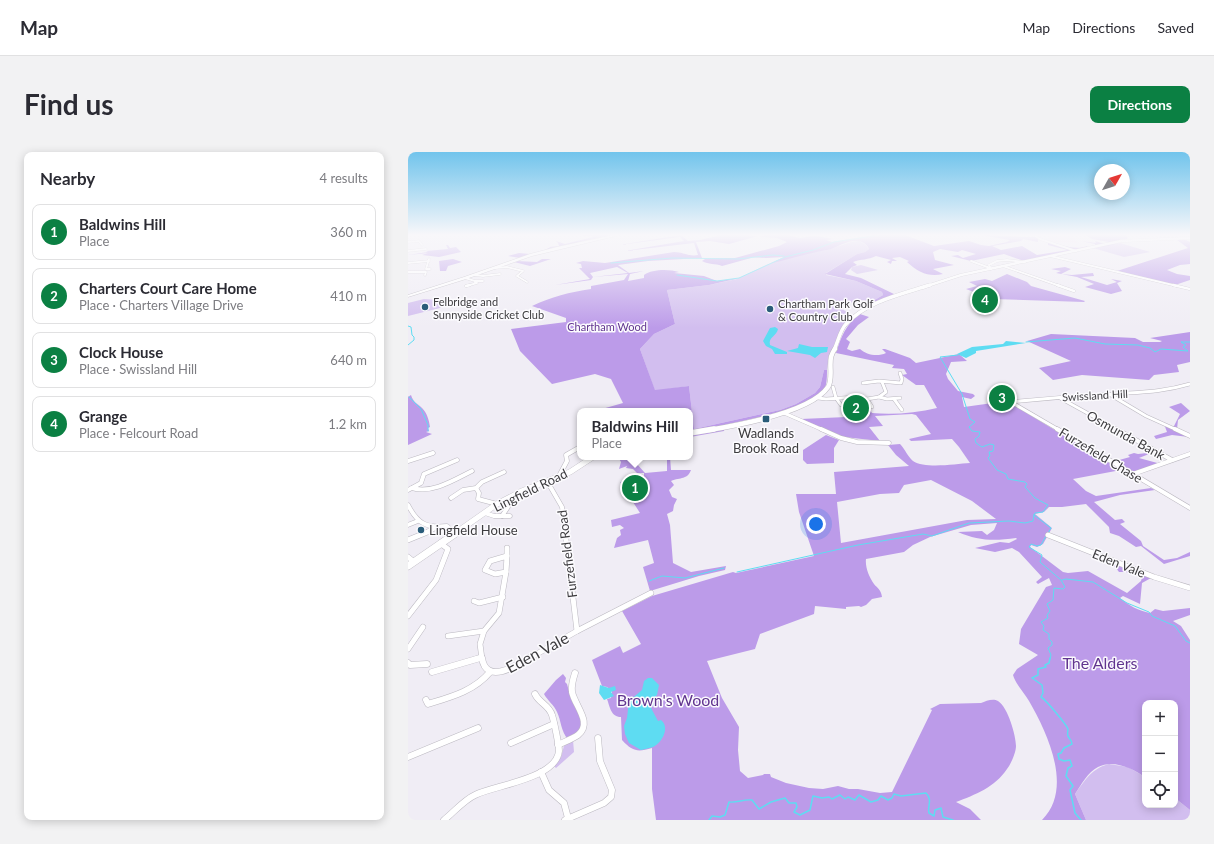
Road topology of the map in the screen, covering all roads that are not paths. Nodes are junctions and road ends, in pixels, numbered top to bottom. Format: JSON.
{"nodes":[{"id":1,"x":500,"y":266,"type":"edge"},
{"id":2,"x":985,"y":266,"type":"edge"},
{"id":3,"x":1002,"y":266,"type":"edge"},
{"id":4,"x":1003,"y":266,"type":"edge"},
{"id":5,"x":1093,"y":266,"type":"edge"},
{"id":6,"x":494,"y":268,"type":"junction"},
{"id":7,"x":990,"y":268,"type":"junction"},
{"id":8,"x":408,"y":273,"type":"edge"},
{"id":9,"x":500,"y":274,"type":"dead end"},
{"id":10,"x":425,"y":275,"type":"dead end"},
{"id":11,"x":475,"y":275,"type":"junction"},
{"id":12,"x":464,"y":278,"type":"junction"},
{"id":13,"x":475,"y":281,"type":"junction"},
{"id":14,"x":483,"y":281,"type":"dead end"},
{"id":15,"x":527,"y":282,"type":"dead end"},
{"id":16,"x":466,"y":286,"type":"dead end"},
{"id":17,"x":1190,"y":289,"type":"edge"},
{"id":18,"x":1074,"y":291,"type":"dead end"},
{"id":19,"x":408,"y":296,"type":"edge"},
{"id":20,"x":900,"y":373,"type":"dead end"},
{"id":21,"x":882,"y":382,"type":"junction"},
{"id":22,"x":863,"y":383,"type":"dead end"},
{"id":23,"x":1190,"y":384,"type":"edge"},
{"id":24,"x":833,"y":387,"type":"dead end"},
{"id":25,"x":1109,"y":394,"type":"junction"},
{"id":26,"x":879,"y":397,"type":"junction"},
{"id":27,"x":1060,"y":397,"type":"junction"},
{"id":28,"x":818,"y":398,"type":"junction"},
{"id":29,"x":836,"y":398,"type":"junction"},
{"id":30,"x":900,"y":398,"type":"dead end"},
{"id":31,"x":866,"y":399,"type":"junction"},
{"id":32,"x":894,"y":399,"type":"junction"},
{"id":33,"x":1011,"y":402,"type":"junction"},
{"id":34,"x":1000,"y":403,"type":"dead end"},
{"id":35,"x":841,"y":405,"type":"dead end"},
{"id":36,"x":872,"y":407,"type":"dead end"},
{"id":37,"x":902,"y":410,"type":"dead end"},
{"id":38,"x":784,"y":413,"type":"junction"},
{"id":39,"x":693,"y":433,"type":"edge"},
{"id":40,"x":1190,"y":436,"type":"edge"},
{"id":41,"x":889,"y":443,"type":"dead end"},
{"id":42,"x":577,"y":448,"type":"edge"},
{"id":43,"x":433,"y":453,"type":"dead end"},
{"id":44,"x":1190,"y":454,"type":"edge"},
{"id":45,"x":458,"y":459,"type":"dead end"},
{"id":46,"x":588,"y":460,"type":"edge"},
{"id":47,"x":1172,"y":460,"type":"junction"},
{"id":48,"x":408,"y":461,"type":"edge"},
{"id":49,"x":472,"y":471,"type":"dead end"},
{"id":50,"x":504,"y":472,"type":"dead end"},
{"id":51,"x":1133,"y":474,"type":"junction"},
{"id":52,"x":558,"y":477,"type":"junction"},
{"id":53,"x":547,"y":481,"type":"junction"},
{"id":54,"x":476,"y":488,"type":"junction"},
{"id":55,"x":410,"y":489,"type":"edge"},
{"id":56,"x":451,"y":498,"type":"dead end"},
{"id":57,"x":498,"y":504,"type":"junction"},
{"id":58,"x":408,"y":505,"type":"edge"},
{"id":59,"x":508,"y":507,"type":"dead end"},
{"id":60,"x":1189,"y":507,"type":"edge"},
{"id":61,"x":485,"y":513,"type":"junction"},
{"id":62,"x":502,"y":516,"type":"junction"},
{"id":63,"x":510,"y":516,"type":"dead end"},
{"id":64,"x":418,"y":521,"type":"junction"},
{"id":65,"x":408,"y":525,"type":"edge"},
{"id":66,"x":438,"y":527,"type":"junction"},
{"id":67,"x":455,"y":533,"type":"junction"},
{"id":68,"x":1048,"y":535,"type":"dead end"},
{"id":69,"x":408,"y":540,"type":"edge"},
{"id":70,"x":440,"y":543,"type":"junction"},
{"id":71,"x":506,"y":548,"type":"dead end"},
{"id":72,"x":507,"y":556,"type":"junction"},
{"id":73,"x":408,"y":557,"type":"edge"},
{"id":74,"x":411,"y":564,"type":"edge"},
{"id":75,"x":506,"y":572,"type":"junction"},
{"id":76,"x":1190,"y":588,"type":"edge"},
{"id":77,"x":651,"y":593,"type":"dead end"},
{"id":78,"x":503,"y":597,"type":"junction"},
{"id":79,"x":474,"y":601,"type":"dead end"},
{"id":80,"x":408,"y":616,"type":"edge"},
{"id":81,"x":423,"y":627,"type":"dead end"},
{"id":82,"x":484,"y":631,"type":"junction"},
{"id":83,"x":577,"y":631,"type":"junction"},
{"id":84,"x":448,"y":636,"type":"dead end"},
{"id":85,"x":408,"y":649,"type":"edge"},
{"id":86,"x":481,"y":658,"type":"junction"},
{"id":87,"x":408,"y":663,"type":"edge"},
{"id":88,"x":427,"y":664,"type":"dead end"},
{"id":89,"x":432,"y":672,"type":"dead end"},
{"id":90,"x":490,"y":672,"type":"junction"},
{"id":91,"x":575,"y":673,"type":"dead end"},
{"id":92,"x":535,"y":694,"type":"dead end"},
{"id":93,"x":426,"y":700,"type":"dead end"},
{"id":94,"x":554,"y":724,"type":"junction"},
{"id":95,"x":478,"y":728,"type":"dead end"},
{"id":96,"x":598,"y":738,"type":"dead end"},
{"id":97,"x":511,"y":743,"type":"dead end"},
{"id":98,"x":558,"y":745,"type":"junction"},
{"id":99,"x":408,"y":757,"type":"edge"},
{"id":100,"x":541,"y":772,"type":"junction"},
{"id":101,"x":566,"y":819,"type":"edge"},
{"id":102,"x":444,"y":820,"type":"edge"}],
"edges":[{"from":1,"to":6,"type":"highway"},
{"from":2,"to":7,"type":"street"},
{"from":3,"to":7,"type":"street"},
{"from":4,"to":18,"type":"street"},
{"from":5,"to":17,"type":"street"},
{"from":6,"to":11,"type":"highway"},
{"from":6,"to":15,"type":"street"},
{"from":7,"to":28,"type":"street"},
{"from":8,"to":10,"type":"street"},
{"from":9,"to":11,"type":"street"},
{"from":11,"to":12,"type":"highway"},
{"from":12,"to":13,"type":"street"},
{"from":12,"to":19,"type":"highway"},
{"from":13,"to":14,"type":"street"},
{"from":13,"to":16,"type":"street"},
{"from":20,"to":21,"type":"street"},
{"from":21,"to":22,"type":"street"},
{"from":21,"to":26,"type":"street"},
{"from":23,"to":25,"type":"street","name":"Swissland Hill"},
{"from":24,"to":29,"type":"street"},
{"from":25,"to":27,"type":"street","name":"Swissland Hill"},
{"from":25,"to":40,"type":"street"},
{"from":26,"to":31,"type":"street"},
{"from":26,"to":32,"type":"street"},
{"from":27,"to":33,"type":"street","name":"Swissland Hill"},
{"from":27,"to":47,"type":"street","name":"Osmunda Bank"},
{"from":28,"to":29,"type":"street"},
{"from":28,"to":38,"type":"street"},
{"from":29,"to":31,"type":"street"},
{"from":29,"to":35,"type":"street"},
{"from":30,"to":32,"type":"street"},
{"from":31,"to":36,"type":"street"},
{"from":32,"to":37,"type":"street"},
{"from":33,"to":34,"type":"street","name":"Swissland Hill"},
{"from":33,"to":51,"type":"street","name":"Furzefield Chase"},
{"from":38,"to":39,"type":"street"},
{"from":38,"to":41,"type":"street"},
{"from":42,"to":52,"type":"street"},
{"from":43,"to":48,"type":"street"},
{"from":44,"to":47,"type":"street"},
{"from":45,"to":55,"type":"street"},
{"from":46,"to":52,"type":"street","name":"Lingfield Road"},
{"from":47,"to":51,"type":"street"},
{"from":49,"to":55,"type":"street"},
{"from":50,"to":54,"type":"street"},
{"from":51,"to":60,"type":"street","name":"Furzefield Chase"},
{"from":52,"to":53,"type":"street","name":"Lingfield Road"},
{"from":53,"to":57,"type":"street","name":"Lingfield Road"},
{"from":53,"to":83,"type":"street","name":"Furzefield Road"},
{"from":54,"to":56,"type":"street"},
{"from":54,"to":57,"type":"street"},
{"from":57,"to":61,"type":"street","name":"Lingfield Road"},
{"from":58,"to":64,"type":"street"},
{"from":59,"to":62,"type":"street"},
{"from":61,"to":62,"type":"street"},
{"from":61,"to":67,"type":"street","name":"Lingfield Road"},
{"from":62,"to":63,"type":"street"},
{"from":64,"to":65,"type":"street"},
{"from":64,"to":66,"type":"street"},
{"from":66,"to":67,"type":"street"},
{"from":66,"to":69,"type":"street"},
{"from":67,"to":70,"type":"street","name":"Lingfield Road"},
{"from":68,"to":76,"type":"street","name":"Eden Vale"},
{"from":70,"to":74,"type":"street","name":"Lingfield Road"},
{"from":70,"to":80,"type":"street"},
{"from":71,"to":72,"type":"street"},
{"from":72,"to":75,"type":"street"},
{"from":72,"to":75,"type":"street"},
{"from":73,"to":74,"type":"street"},
{"from":75,"to":78,"type":"street"},
{"from":77,"to":83,"type":"street","name":"Eden Vale"},
{"from":78,"to":79,"type":"street"},
{"from":78,"to":82,"type":"street"},
{"from":81,"to":85,"type":"street"},
{"from":82,"to":84,"type":"street"},
{"from":82,"to":86,"type":"street"},
{"from":83,"to":90,"type":"street","name":"Eden Vale"},
{"from":86,"to":89,"type":"street"},
{"from":86,"to":90,"type":"street"},
{"from":87,"to":88,"type":"street"},
{"from":90,"to":93,"type":"street","name":"Eden Vale"},
{"from":91,"to":98,"type":"street"},
{"from":92,"to":94,"type":"street"},
{"from":94,"to":97,"type":"street"},
{"from":94,"to":98,"type":"street"},
{"from":95,"to":99,"type":"street"},
{"from":96,"to":101,"type":"street"},
{"from":98,"to":100,"type":"street"},
{"from":100,"to":101,"type":"street"},
{"from":100,"to":102,"type":"street"}]}
